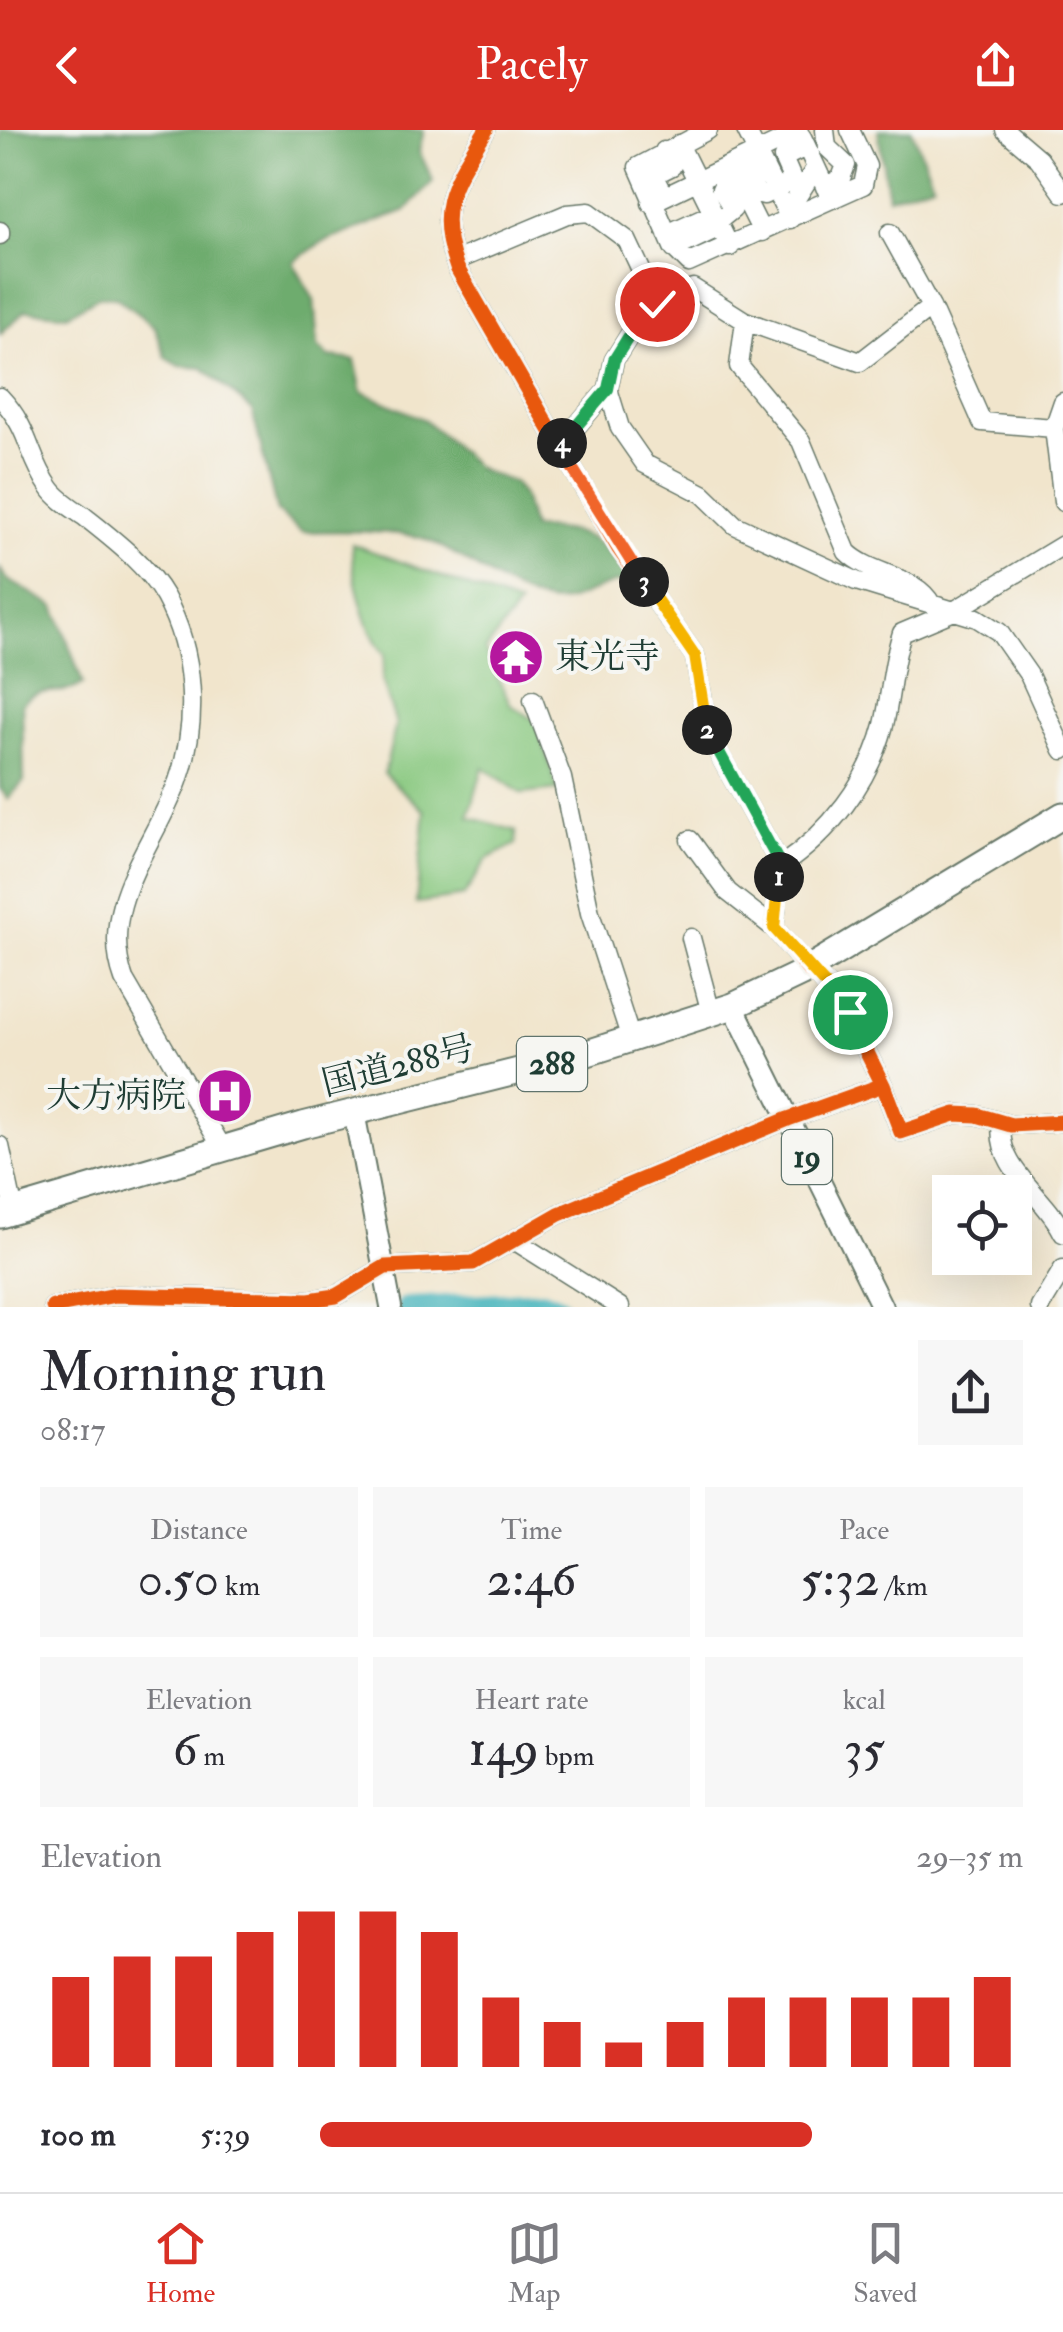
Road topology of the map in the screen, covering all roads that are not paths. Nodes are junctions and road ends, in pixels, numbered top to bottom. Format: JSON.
{"nodes":[{"id":1,"x":486,"y":130,"type":"edge"},
{"id":2,"x":708,"y":130,"type":"edge"},
{"id":3,"x":746,"y":130,"type":"edge"},
{"id":4,"x":824,"y":130,"type":"edge"},
{"id":5,"x":850,"y":130,"type":"edge"},
{"id":6,"x":1005,"y":130,"type":"edge"},
{"id":7,"x":801,"y":136,"type":"edge"},
{"id":8,"x":671,"y":147,"type":"junction"},
{"id":9,"x":757,"y":152,"type":"junction"},
{"id":10,"x":816,"y":167,"type":"junction"},
{"id":11,"x":731,"y":171,"type":"junction"},
{"id":12,"x":697,"y":181,"type":"junction"},
{"id":13,"x":775,"y":190,"type":"junction"},
{"id":14,"x":1063,"y":192,"type":"edge"},
{"id":15,"x":828,"y":194,"type":"junction"},
{"id":16,"x":658,"y":200,"type":"junction"},
{"id":17,"x":788,"y":216,"type":"junction"},
{"id":18,"x":717,"y":221,"type":"junction"},
{"id":19,"x":762,"y":232,"type":"junction"},
{"id":20,"x":890,"y":232,"type":"dead end"},
{"id":21,"x":669,"y":238,"type":"junction"},
{"id":22,"x":631,"y":246,"type":"junction"},
{"id":23,"x":730,"y":247,"type":"junction"},
{"id":24,"x":454,"y":261,"type":"junction"},
{"id":25,"x":657,"y":304,"type":"junction"},
{"id":26,"x":930,"y":307,"type":"junction"},
{"id":27,"x":745,"y":321,"type":"junction"},
{"id":28,"x":608,"y":389,"type":"junction"},
{"id":29,"x":0,"y":397,"type":"edge"},
{"id":30,"x":1063,"y":402,"type":"edge"},
{"id":31,"x":1054,"y":428,"type":"junction"},
{"id":32,"x":559,"y":447,"type":"junction"},
{"id":33,"x":1063,"y":502,"type":"edge"},
{"id":34,"x":1063,"y":545,"type":"edge"},
{"id":35,"x":932,"y":604,"type":"junction"},
{"id":36,"x":954,"y":611,"type":"junction"},
{"id":37,"x":533,"y":700,"type":"dead end"},
{"id":38,"x":1063,"y":750,"type":"edge"},
{"id":39,"x":1063,"y":814,"type":"edge"},
{"id":40,"x":690,"y":840,"type":"dead end"},
{"id":41,"x":781,"y":866,"type":"junction"},
{"id":42,"x":774,"y":928,"type":"junction"},
{"id":43,"x":691,"y":938,"type":"dead end"},
{"id":44,"x":808,"y":969,"type":"junction"},
{"id":45,"x":722,"y":1010,"type":"junction"},
{"id":46,"x":631,"y":1039,"type":"junction"},
{"id":47,"x":883,"y":1084,"type":"junction"},
{"id":48,"x":354,"y":1112,"type":"junction"},
{"id":49,"x":788,"y":1118,"type":"junction"},
{"id":50,"x":1063,"y":1122,"type":"edge"},
{"id":51,"x":1002,"y":1124,"type":"junction"},
{"id":52,"x":0,"y":1146,"type":"edge"},
{"id":53,"x":223,"y":1149,"type":"junction"},
{"id":54,"x":7,"y":1214,"type":"edge"},
{"id":55,"x":1063,"y":1234,"type":"edge"},
{"id":56,"x":514,"y":1240,"type":"junction"},
{"id":57,"x":1063,"y":1269,"type":"edge"},
{"id":58,"x":386,"y":1273,"type":"junction"},
{"id":59,"x":74,"y":1305,"type":"edge"},
{"id":60,"x":53,"y":1307,"type":"edge"},
{"id":61,"x":391,"y":1307,"type":"edge"},
{"id":62,"x":620,"y":1307,"type":"edge"},
{"id":63,"x":882,"y":1307,"type":"edge"},
{"id":64,"x":1040,"y":1307,"type":"edge"}],
"edges":[{"from":1,"to":24,"type":"street"},
{"from":2,"to":8,"type":"street"},
{"from":3,"to":9,"type":"street"},
{"from":4,"to":15,"type":"street"},
{"from":5,"to":15,"type":"street"},
{"from":6,"to":14,"type":"street"},
{"from":7,"to":9,"type":"street"},
{"from":7,"to":10,"type":"street"},
{"from":7,"to":13,"type":"street"},
{"from":8,"to":12,"type":"street"},
{"from":8,"to":16,"type":"street"},
{"from":9,"to":11,"type":"street"},
{"from":9,"to":13,"type":"street"},
{"from":10,"to":15,"type":"street"},
{"from":10,"to":17,"type":"street"},
{"from":11,"to":12,"type":"street"},
{"from":11,"to":13,"type":"street"},
{"from":11,"to":18,"type":"street"},
{"from":11,"to":19,"type":"street"},
{"from":12,"to":16,"type":"street"},
{"from":12,"to":18,"type":"street"},
{"from":13,"to":17,"type":"street"},
{"from":15,"to":17,"type":"street"},
{"from":16,"to":21,"type":"street"},
{"from":17,"to":19,"type":"street"},
{"from":18,"to":21,"type":"street"},
{"from":18,"to":23,"type":"street"},
{"from":19,"to":23,"type":"street"},
{"from":20,"to":26,"type":"street"},
{"from":21,"to":22,"type":"street"},
{"from":21,"to":23,"type":"street"},
{"from":22,"to":24,"type":"street"},
{"from":22,"to":25,"type":"street"},
{"from":24,"to":32,"type":"street"},
{"from":25,"to":27,"type":"street"},
{"from":25,"to":28,"type":"street"},
{"from":26,"to":27,"type":"street"},
{"from":26,"to":31,"type":"street"},
{"from":27,"to":35,"type":"street"},
{"from":28,"to":32,"type":"street"},
{"from":28,"to":35,"type":"street"},
{"from":29,"to":53,"type":"street"},
{"from":30,"to":31,"type":"street"},
{"from":31,"to":33,"type":"street"},
{"from":32,"to":41,"type":"street"},
{"from":34,"to":36,"type":"street"},
{"from":35,"to":36,"type":"street"},
{"from":36,"to":38,"type":"street"},
{"from":36,"to":41,"type":"street"},
{"from":37,"to":46,"type":"street"},
{"from":39,"to":44,"type":"highway","name":"国道288号","number":"288"},
{"from":40,"to":42,"type":"street"},
{"from":41,"to":42,"type":"street"},
{"from":42,"to":44,"type":"street"},
{"from":43,"to":45,"type":"street"},
{"from":44,"to":45,"type":"highway","name":"国道288号","number":"288"},
{"from":44,"to":47,"type":"street"},
{"from":45,"to":46,"type":"highway","name":"国道288号","number":"288"},
{"from":45,"to":49,"type":"main road","number":"19"},
{"from":46,"to":48,"type":"highway","name":"国道288号","number":"288"},
{"from":47,"to":49,"type":"street"},
{"from":47,"to":51,"type":"street"},
{"from":48,"to":53,"type":"highway","name":"国道288号","number":"288"},
{"from":48,"to":58,"type":"main road"},
{"from":49,"to":56,"type":"street"},
{"from":49,"to":63,"type":"main road","number":"19"},
{"from":50,"to":51,"type":"street"},
{"from":51,"to":55,"type":"street"},
{"from":52,"to":54,"type":"street"},
{"from":53,"to":54,"type":"highway","name":"国道288号","number":"288"},
{"from":56,"to":58,"type":"street"},
{"from":56,"to":62,"type":"street"},
{"from":57,"to":64,"type":"street"},
{"from":58,"to":59,"type":"street"},
{"from":58,"to":61,"type":"main road"},
{"from":59,"to":60,"type":"street"}]}
